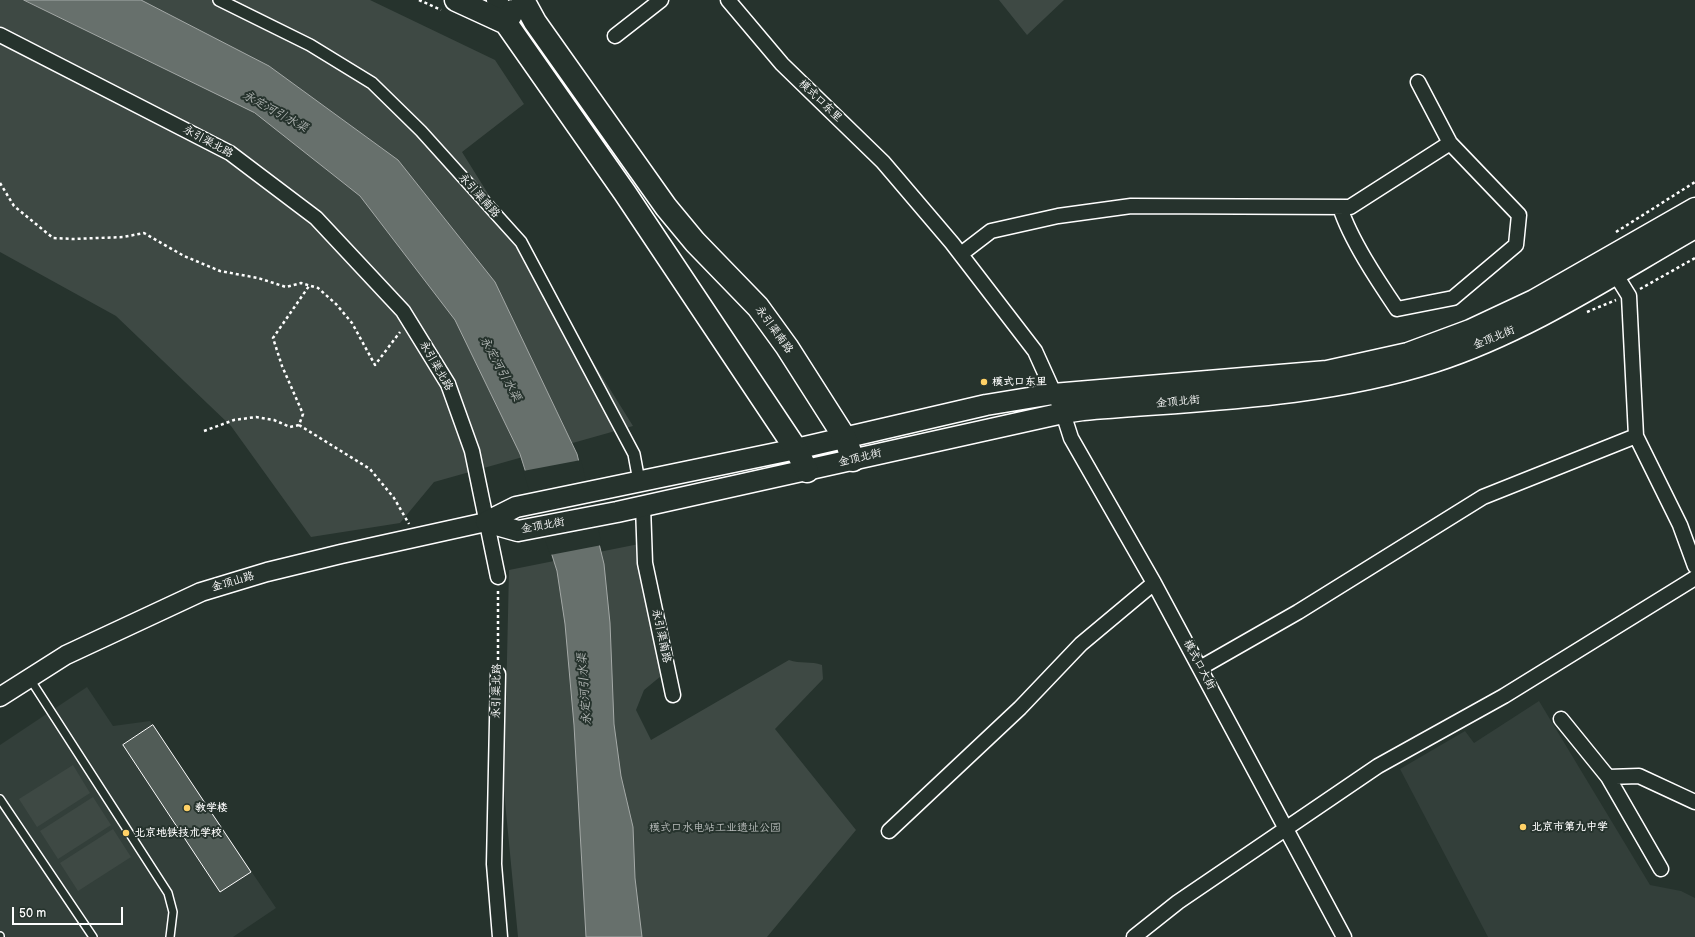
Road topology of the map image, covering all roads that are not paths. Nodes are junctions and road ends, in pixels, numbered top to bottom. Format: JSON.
{"nodes":[{"id":1,"x":218,"y":0,"type":"edge"},
{"id":2,"x":456,"y":0,"type":"edge"},
{"id":3,"x":497,"y":0,"type":"edge"},
{"id":4,"x":518,"y":0,"type":"edge"},
{"id":5,"x":523,"y":0,"type":"edge"},
{"id":6,"x":661,"y":0,"type":"edge"},
{"id":7,"x":728,"y":0,"type":"edge"},
{"id":8,"x":506,"y":23,"type":"junction"},
{"id":9,"x":0,"y":35,"type":"edge"},
{"id":10,"x":615,"y":36,"type":"dead end"},
{"id":11,"x":1418,"y":82,"type":"dead end"},
{"id":12,"x":1450,"y":143,"type":"junction"},
{"id":13,"x":1340,"y":207,"type":"junction"},
{"id":14,"x":1695,"y":208,"type":"edge"},
{"id":15,"x":1695,"y":228,"type":"edge"},
{"id":16,"x":961,"y":254,"type":"junction"},
{"id":17,"x":1611,"y":266,"type":"junction"},
{"id":18,"x":1053,"y":394,"type":"junction"},
{"id":19,"x":1063,"y":413,"type":"junction"},
{"id":20,"x":1636,"y":436,"type":"junction"},
{"id":21,"x":845,"y":438,"type":"junction"},
{"id":22,"x":796,"y":449,"type":"junction"},
{"id":23,"x":853,"y":460,"type":"junction"},
{"id":24,"x":807,"y":471,"type":"junction"},
{"id":25,"x":639,"y":481,"type":"junction"},
{"id":26,"x":642,"y":506,"type":"junction"},
{"id":27,"x":486,"y":522,"type":"junction"},
{"id":28,"x":1695,"y":566,"type":"edge"},
{"id":29,"x":498,"y":577,"type":"road end"},
{"id":30,"x":1695,"y":578,"type":"edge"},
{"id":31,"x":1154,"y":583,"type":"junction"},
{"id":32,"x":1200,"y":668,"type":"junction"},
{"id":33,"x":498,"y":674,"type":"road end"},
{"id":34,"x":29,"y":677,"type":"junction"},
{"id":35,"x":673,"y":695,"type":"dead end"},
{"id":36,"x":0,"y":696,"type":"edge"},
{"id":37,"x":1561,"y":719,"type":"dead end"},
{"id":38,"x":1608,"y":777,"type":"junction"},
{"id":39,"x":0,"y":799,"type":"edge"},
{"id":40,"x":1695,"y":802,"type":"edge"},
{"id":41,"x":1286,"y":828,"type":"junction"},
{"id":42,"x":889,"y":831,"type":"dead end"},
{"id":43,"x":1660,"y":869,"type":"dead end"},
{"id":44,"x":93,"y":937,"type":"edge"},
{"id":45,"x":170,"y":937,"type":"edge"},
{"id":46,"x":500,"y":937,"type":"edge"},
{"id":47,"x":1134,"y":937,"type":"edge"},
{"id":48,"x":1344,"y":937,"type":"edge"}],
"edges":[{"from":1,"to":25,"type":"street","name":"永引渠南路"},
{"from":2,"to":8,"type":"main road"},
{"from":3,"to":8,"type":"main road"},
{"from":4,"to":8,"type":"main road"},
{"from":5,"to":21,"type":"main road","name":"永引渠南路"},
{"from":6,"to":10,"type":"street"},
{"from":7,"to":16,"type":"street","name":"模式口东里"},
{"from":8,"to":22,"type":"main road"},
{"from":9,"to":27,"type":"street","name":"永引渠北路"},
{"from":11,"to":12,"type":"street"},
{"from":12,"to":13,"type":"street"},
{"from":12,"to":13,"type":"street"},
{"from":13,"to":16,"type":"street"},
{"from":14,"to":17,"type":"main road","name":"金顶北街"},
{"from":15,"to":17,"type":"main road","name":"金顶北街"},
{"from":16,"to":18,"type":"street","name":"模式口东里"},
{"from":17,"to":18,"type":"main road","name":"金顶北街"},
{"from":17,"to":19,"type":"main road","name":"金顶北街"},
{"from":17,"to":20,"type":"street"},
{"from":18,"to":19,"type":"street","name":"模式口大街"},
{"from":18,"to":21,"type":"main road","name":"金顶北街"},
{"from":19,"to":23,"type":"main road","name":"金顶北街"},
{"from":19,"to":31,"type":"street","name":"模式口大街"},
{"from":20,"to":28,"type":"street"},
{"from":20,"to":32,"type":"street"},
{"from":21,"to":22,"type":"main road","name":"金顶北街"},
{"from":21,"to":23,"type":"main road","name":"永引渠南路"},
{"from":22,"to":24,"type":"main road"},
{"from":22,"to":25,"type":"main road","name":"金顶北街"},
{"from":23,"to":24,"type":"main road","name":"金顶北街"},
{"from":24,"to":26,"type":"main road","name":"金顶北街"},
{"from":25,"to":27,"type":"main road","name":"金顶北街"},
{"from":26,"to":27,"type":"main road","name":"金顶北街"},
{"from":26,"to":35,"type":"street","name":"永引渠南路"},
{"from":27,"to":29,"type":"street","name":"永引渠北路"},
{"from":27,"to":34,"type":"street","name":"金顶山路"},
{"from":30,"to":41,"type":"street"},
{"from":31,"to":32,"type":"street","name":"模式口大街"},
{"from":31,"to":42,"type":"street"},
{"from":32,"to":41,"type":"street","name":"模式口大街"},
{"from":33,"to":46,"type":"street","name":"永引渠北路"},
{"from":34,"to":36,"type":"street","name":"金顶山路"},
{"from":34,"to":45,"type":"lane"},
{"from":37,"to":38,"type":"street"},
{"from":38,"to":40,"type":"street"},
{"from":38,"to":43,"type":"street"},
{"from":39,"to":44,"type":"lane"},
{"from":41,"to":47,"type":"street"},
{"from":41,"to":48,"type":"street","name":"模式口大街"}]}
